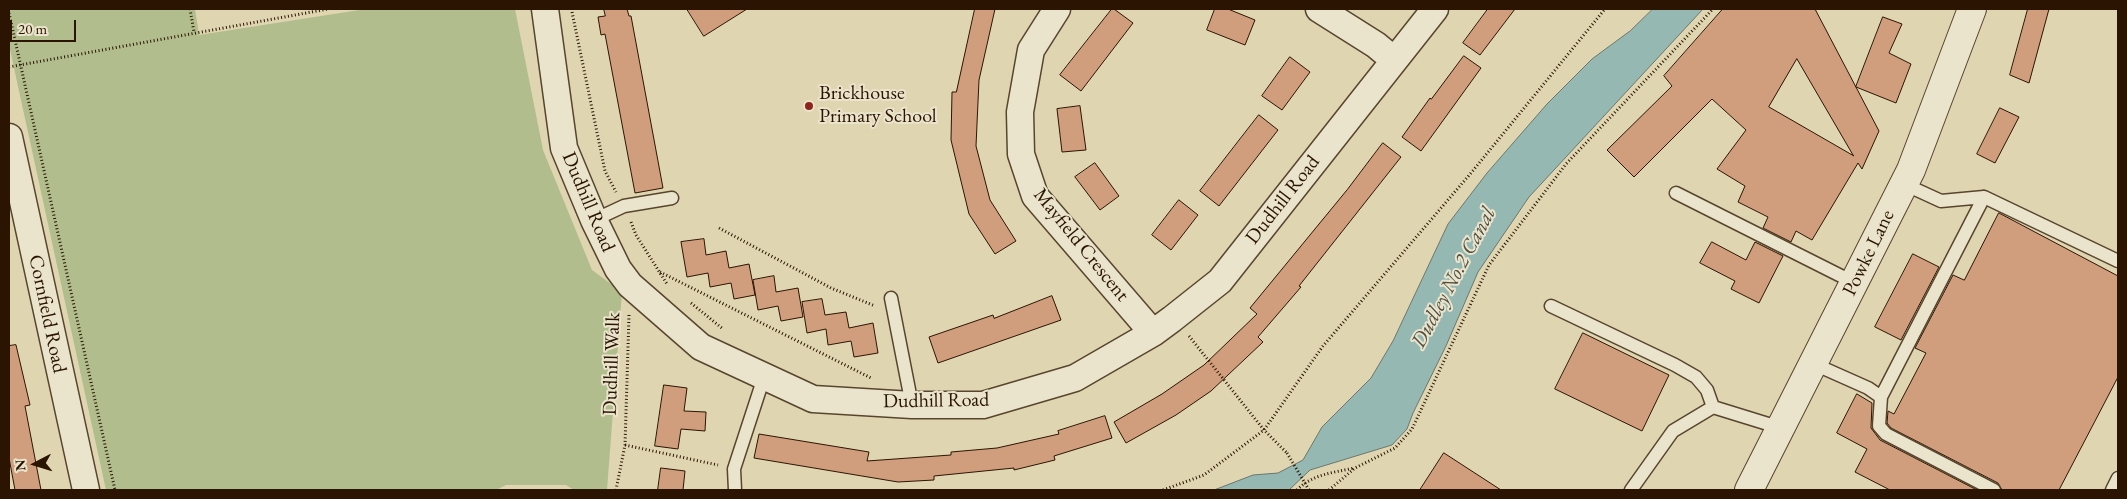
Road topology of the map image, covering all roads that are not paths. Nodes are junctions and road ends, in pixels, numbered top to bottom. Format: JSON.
{"nodes":[{"id":1,"x":545,"y":9,"type":"edge"},
{"id":2,"x":1057,"y":9,"type":"edge"},
{"id":3,"x":1319,"y":9,"type":"edge"},
{"id":4,"x":1435,"y":9,"type":"edge"},
{"id":5,"x":1972,"y":9,"type":"edge"},
{"id":6,"x":1394,"y":60,"type":"junction"},
{"id":7,"x":9,"y":137,"type":"edge"},
{"id":8,"x":1904,"y":184,"type":"junction"},
{"id":9,"x":1676,"y":193,"type":"dead end"},
{"id":10,"x":1984,"y":197,"type":"junction"},
{"id":11,"x":672,"y":198,"type":"dead end"},
{"id":12,"x":594,"y":220,"type":"junction"},
{"id":13,"x":2118,"y":261,"type":"edge"},
{"id":14,"x":1855,"y":283,"type":"junction"},
{"id":15,"x":891,"y":298,"type":"dead end"},
{"id":16,"x":1551,"y":306,"type":"dead end"},
{"id":17,"x":1163,"y":326,"type":"junction"},
{"id":18,"x":1814,"y":364,"type":"junction"},
{"id":19,"x":764,"y":377,"type":"junction"},
{"id":20,"x":1881,"y":397,"type":"junction"},
{"id":21,"x":910,"y":398,"type":"junction"},
{"id":22,"x":1713,"y":407,"type":"junction"},
{"id":23,"x":1781,"y":428,"type":"junction"},
{"id":24,"x":2118,"y":478,"type":"edge"},
{"id":25,"x":86,"y":490,"type":"edge"},
{"id":26,"x":735,"y":490,"type":"edge"},
{"id":27,"x":1632,"y":490,"type":"edge"},
{"id":28,"x":1749,"y":490,"type":"edge"},
{"id":29,"x":1994,"y":490,"type":"edge"},
{"id":30,"x":2112,"y":490,"type":"edge"}],
"edges":[{"from":1,"to":12,"type":"street","name":"Dudhill Road"},
{"from":2,"to":17,"type":"street","name":"Mayfield Crescent"},
{"from":3,"to":6,"type":"street"},
{"from":4,"to":6,"type":"street","name":"Dudhill Road"},
{"from":5,"to":8,"type":"street","name":"Powke Lane"},
{"from":6,"to":17,"type":"street","name":"Dudhill Road"},
{"from":7,"to":25,"type":"street","name":"Cornfield Road"},
{"from":8,"to":10,"type":"lane"},
{"from":8,"to":14,"type":"street","name":"Powke Lane"},
{"from":9,"to":14,"type":"lane"},
{"from":10,"to":13,"type":"lane"},
{"from":10,"to":20,"type":"lane"},
{"from":11,"to":12,"type":"lane"},
{"from":12,"to":19,"type":"street","name":"Dudhill Road"},
{"from":14,"to":18,"type":"street","name":"Powke Lane"},
{"from":15,"to":21,"type":"lane"},
{"from":16,"to":22,"type":"lane"},
{"from":17,"to":21,"type":"street","name":"Dudhill Road"},
{"from":18,"to":20,"type":"lane"},
{"from":18,"to":23,"type":"street","name":"Powke Lane"},
{"from":19,"to":21,"type":"street","name":"Dudhill Road"},
{"from":19,"to":26,"type":"lane"},
{"from":20,"to":29,"type":"lane"},
{"from":22,"to":23,"type":"lane"},
{"from":22,"to":27,"type":"lane"},
{"from":23,"to":28,"type":"street","name":"Powke Lane"},
{"from":24,"to":30,"type":"lane"}]}
